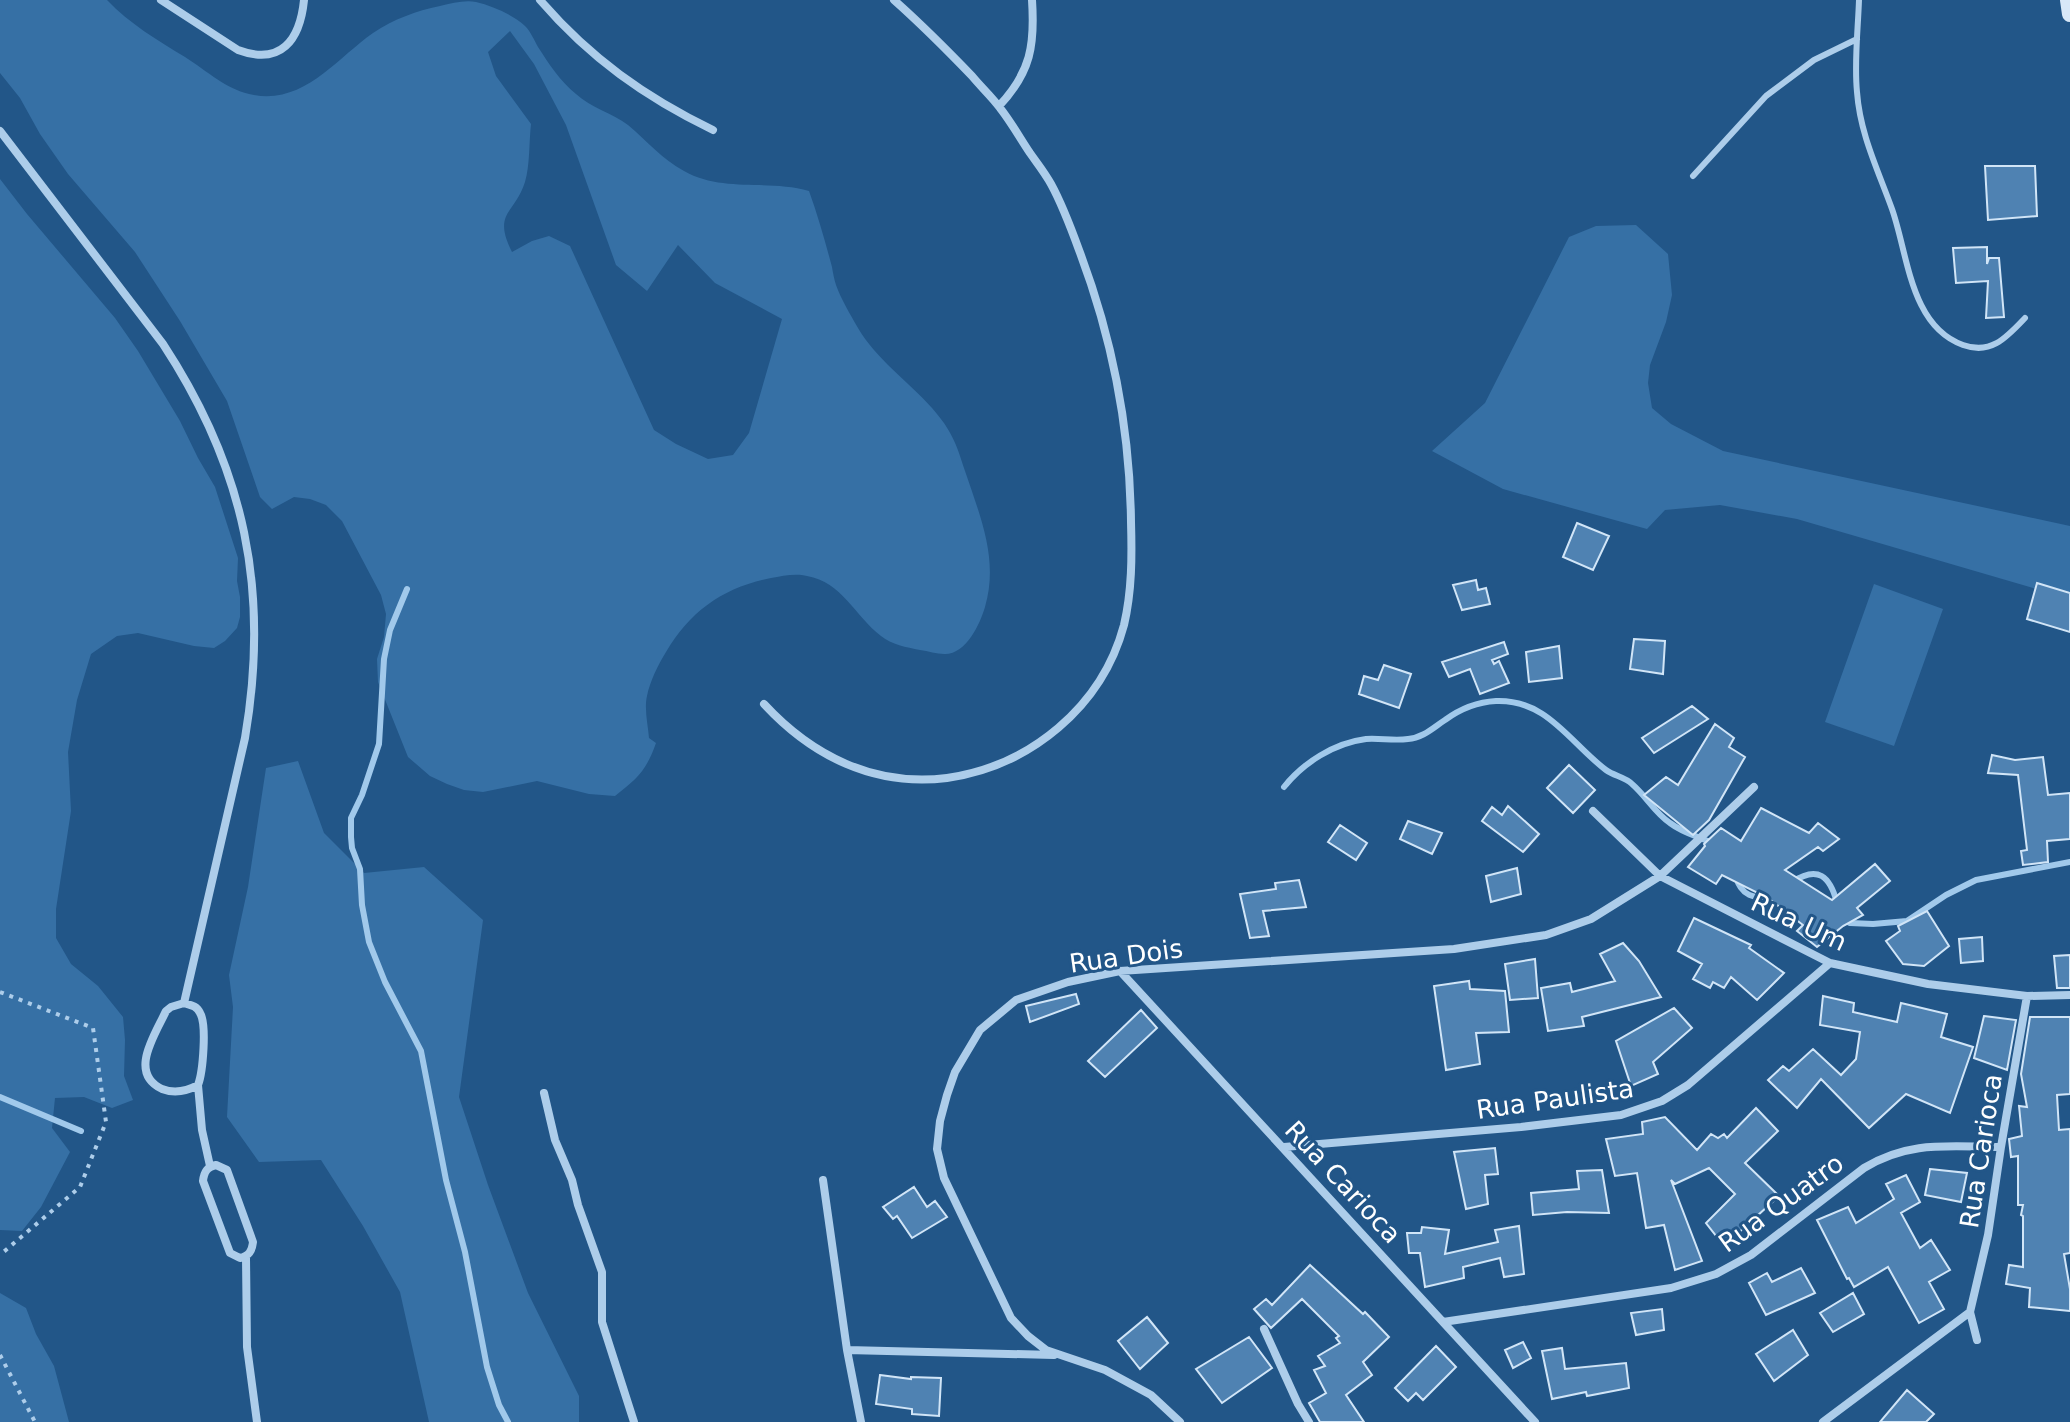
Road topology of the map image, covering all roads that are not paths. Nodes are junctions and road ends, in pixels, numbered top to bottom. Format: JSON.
{"nodes":[{"id":1,"x":161,"y":0,"type":"edge"},
{"id":2,"x":304,"y":0,"type":"edge"},
{"id":3,"x":540,"y":0,"type":"edge"},
{"id":4,"x":894,"y":0,"type":"edge"},
{"id":5,"x":1032,"y":0,"type":"edge"},
{"id":6,"x":1859,"y":0,"type":"edge"},
{"id":7,"x":2068,"y":0,"type":"edge"},
{"id":8,"x":2070,"y":14,"type":"edge"},
{"id":9,"x":1857,"y":39,"type":"junction"},
{"id":10,"x":999,"y":106,"type":"junction"},
{"id":11,"x":713,"y":130,"type":"dead end"},
{"id":12,"x":0,"y":131,"type":"edge"},
{"id":13,"x":1693,"y":176,"type":"dead end"},
{"id":14,"x":2025,"y":318,"type":"dead end"},
{"id":15,"x":764,"y":704,"type":"dead end"},
{"id":16,"x":1754,"y":787,"type":"dead end"},
{"id":17,"x":1593,"y":811,"type":"dead end"},
{"id":18,"x":1660,"y":876,"type":"junction"},
{"id":19,"x":1830,"y":963,"type":"junction"},
{"id":20,"x":1120,"y":971,"type":"junction"},
{"id":21,"x":2070,"y":995,"type":"edge"},
{"id":22,"x":2027,"y":996,"type":"junction"},
{"id":23,"x":184,"y":1003,"type":"junction"},
{"id":24,"x":198,"y":1085,"type":"junction"},
{"id":25,"x":544,"y":1093,"type":"dead end"},
{"id":26,"x":1284,"y":1147,"type":"junction"},
{"id":27,"x":2001,"y":1147,"type":"junction"},
{"id":28,"x":210,"y":1166,"type":"junction"},
{"id":29,"x":823,"y":1180,"type":"dead end"},
{"id":30,"x":246,"y":1257,"type":"junction"},
{"id":31,"x":1970,"y":1312,"type":"junction"},
{"id":32,"x":1443,"y":1322,"type":"junction"},
{"id":33,"x":1264,"y":1329,"type":"dead end"},
{"id":34,"x":1977,"y":1340,"type":"dead end"},
{"id":35,"x":847,"y":1350,"type":"junction"},
{"id":36,"x":1063,"y":1356,"type":"junction"},
{"id":37,"x":257,"y":1422,"type":"edge"},
{"id":38,"x":634,"y":1422,"type":"edge"},
{"id":39,"x":861,"y":1422,"type":"edge"},
{"id":40,"x":1180,"y":1422,"type":"edge"},
{"id":41,"x":1309,"y":1422,"type":"edge"},
{"id":42,"x":1535,"y":1422,"type":"edge"},
{"id":43,"x":1823,"y":1422,"type":"edge"}],
"edges":[{"from":1,"to":2,"type":"street"},
{"from":3,"to":11,"type":"street"},
{"from":4,"to":10,"type":"street"},
{"from":5,"to":10,"type":"street"},
{"from":6,"to":9,"type":"lane"},
{"from":7,"to":8,"type":"main road"},
{"from":9,"to":13,"type":"lane"},
{"from":9,"to":14,"type":"lane"},
{"from":10,"to":15,"type":"street"},
{"from":12,"to":23,"type":"street"},
{"from":16,"to":18,"type":"street","name":"Rua Dois"},
{"from":17,"to":18,"type":"street","name":"Rua Um"},
{"from":18,"to":19,"type":"street","name":"Rua Um"},
{"from":18,"to":20,"type":"street","name":"Rua Dois"},
{"from":19,"to":22,"type":"street","name":"Rua Um"},
{"from":19,"to":26,"type":"street","name":"Rua Paulista"},
{"from":20,"to":26,"type":"street","name":"Rua Carioca"},
{"from":20,"to":36,"type":"street","name":"Rua Dois"},
{"from":21,"to":22,"type":"street","name":"Rua Um"},
{"from":22,"to":27,"type":"street","name":"Rua Carioca"},
{"from":23,"to":24,"type":"street"},
{"from":23,"to":24,"type":"street"},
{"from":24,"to":28,"type":"street"},
{"from":25,"to":38,"type":"street"},
{"from":26,"to":32,"type":"street","name":"Rua Carioca"},
{"from":27,"to":31,"type":"street","name":"Rua Carioca"},
{"from":27,"to":32,"type":"street","name":"Rua Quatro"},
{"from":28,"to":30,"type":"street"},
{"from":28,"to":30,"type":"street"},
{"from":29,"to":35,"type":"street"},
{"from":30,"to":37,"type":"street"},
{"from":31,"to":34,"type":"street","name":"Rua Carioca"},
{"from":31,"to":43,"type":"street"},
{"from":32,"to":42,"type":"street","name":"Rua Carioca"},
{"from":33,"to":41,"type":"street"},
{"from":35,"to":36,"type":"street"},
{"from":35,"to":39,"type":"street"},
{"from":36,"to":40,"type":"street","name":"Rua Dois"}]}
